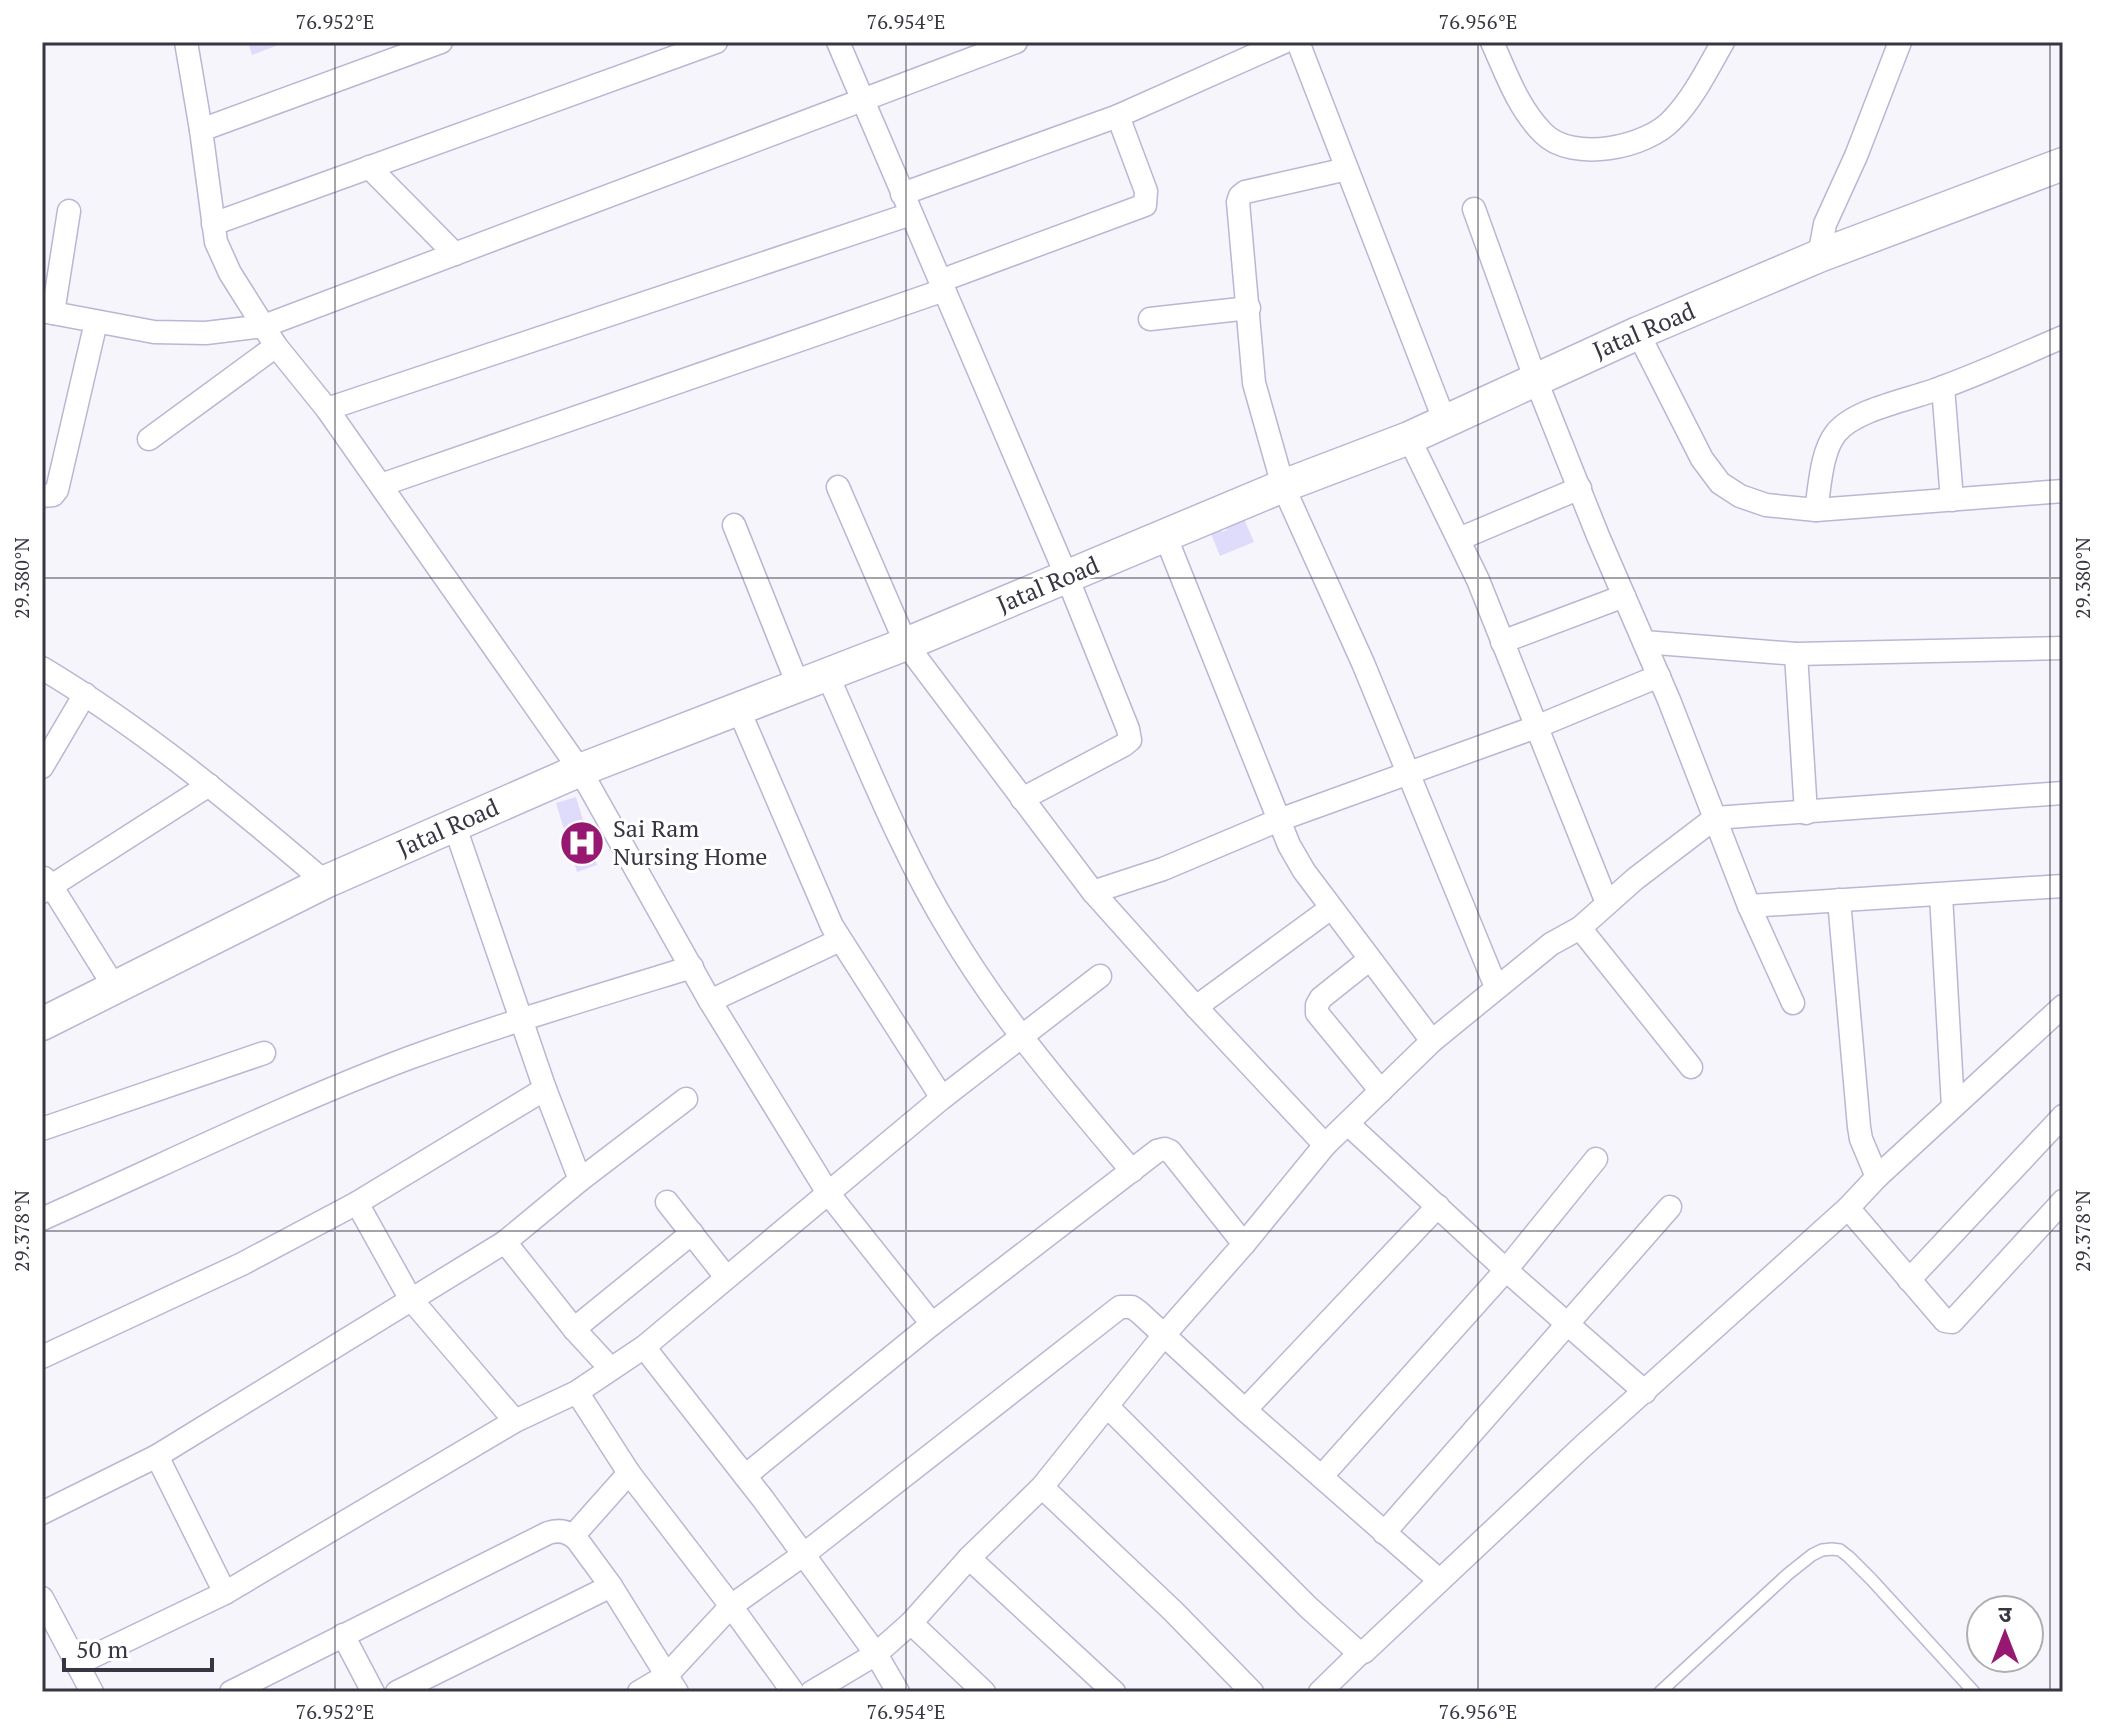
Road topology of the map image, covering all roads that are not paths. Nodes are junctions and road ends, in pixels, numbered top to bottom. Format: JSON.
{"nodes":[{"id":1,"x":186,"y":42,"type":"edge"},
{"id":2,"x":441,"y":42,"type":"edge"},
{"id":3,"x":716,"y":42,"type":"edge"},
{"id":4,"x":838,"y":42,"type":"edge"},
{"id":5,"x":1016,"y":42,"type":"edge"},
{"id":6,"x":1284,"y":42,"type":"edge"},
{"id":7,"x":1298,"y":42,"type":"edge"},
{"id":8,"x":1492,"y":42,"type":"edge"},
{"id":9,"x":1723,"y":42,"type":"edge"},
{"id":10,"x":1900,"y":42,"type":"edge"},
{"id":11,"x":865,"y":100,"type":"junction"},
{"id":12,"x":1118,"y":116,"type":"junction"},
{"id":13,"x":201,"y":130,"type":"junction"},
{"id":14,"x":2063,"y":164,"type":"edge"},
{"id":15,"x":369,"y":167,"type":"junction"},
{"id":16,"x":1347,"y":169,"type":"junction"},
{"id":17,"x":906,"y":204,"type":"junction"},
{"id":18,"x":1474,"y":209,"type":"dead end"},
{"id":19,"x":69,"y":211,"type":"dead end"},
{"id":20,"x":213,"y":224,"type":"junction"},
{"id":21,"x":455,"y":254,"type":"junction"},
{"id":22,"x":1819,"y":256,"type":"junction"},
{"id":23,"x":942,"y":286,"type":"junction"},
{"id":24,"x":1249,"y":308,"type":"junction"},
{"id":25,"x":47,"y":312,"type":"edge"},
{"id":26,"x":1150,"y":319,"type":"dead end"},
{"id":27,"x":96,"y":322,"type":"junction"},
{"id":28,"x":264,"y":326,"type":"junction"},
{"id":29,"x":1638,"y":333,"type":"junction"},
{"id":30,"x":2063,"y":337,"type":"edge"},
{"id":31,"x":276,"y":346,"type":"junction"},
{"id":32,"x":1535,"y":378,"type":"junction"},
{"id":33,"x":1943,"y":387,"type":"junction"},
{"id":34,"x":327,"y":409,"type":"junction"},
{"id":35,"x":1445,"y":422,"type":"junction"},
{"id":36,"x":1409,"y":438,"type":"junction"},
{"id":37,"x":149,"y":439,"type":"dead end"},
{"id":38,"x":381,"y":485,"type":"junction"},
{"id":39,"x":1283,"y":486,"type":"junction"},
{"id":40,"x":838,"y":487,"type":"dead end"},
{"id":41,"x":1580,"y":488,"type":"junction"},
{"id":42,"x":2063,"y":491,"type":"edge"},
{"id":43,"x":42,"y":496,"type":"edge"},
{"id":44,"x":1952,"y":500,"type":"junction"},
{"id":45,"x":1816,"y":510,"type":"junction"},
{"id":46,"x":734,"y":525,"type":"dead end"},
{"id":47,"x":1165,"y":535,"type":"junction"},
{"id":48,"x":1459,"y":539,"type":"junction"},
{"id":49,"x":1067,"y":577,"type":"junction"},
{"id":50,"x":1624,"y":596,"type":"junction"},
{"id":51,"x":1502,"y":642,"type":"junction"},
{"id":52,"x":1644,"y":642,"type":"junction"},
{"id":53,"x":906,"y":644,"type":"junction"},
{"id":54,"x":2063,"y":648,"type":"edge"},
{"id":55,"x":1796,"y":654,"type":"junction"},
{"id":56,"x":42,"y":668,"type":"edge"},
{"id":57,"x":1659,"y":676,"type":"junction"},
{"id":58,"x":812,"y":680,"type":"junction"},
{"id":59,"x":85,"y":694,"type":"junction"},
{"id":60,"x":738,"y":708,"type":"junction"},
{"id":61,"x":1536,"y":727,"type":"junction"},
{"id":62,"x":42,"y":767,"type":"edge"},
{"id":63,"x":580,"y":770,"type":"junction"},
{"id":64,"x":1408,"y":775,"type":"junction"},
{"id":65,"x":209,"y":785,"type":"junction"},
{"id":66,"x":2063,"y":793,"type":"edge"},
{"id":67,"x":1022,"y":799,"type":"junction"},
{"id":68,"x":1806,"y":813,"type":"junction"},
{"id":69,"x":1715,"y":818,"type":"junction"},
{"id":70,"x":1279,"y":820,"type":"junction"},
{"id":71,"x":454,"y":824,"type":"junction"},
{"id":72,"x":325,"y":882,"type":"junction"},
{"id":73,"x":45,"y":885,"type":"edge"},
{"id":74,"x":2063,"y":886,"type":"edge"},
{"id":75,"x":1093,"y":892,"type":"junction"},
{"id":76,"x":1941,"y":895,"type":"junction"},
{"id":77,"x":1839,"y":900,"type":"junction"},
{"id":78,"x":1607,"y":903,"type":"junction"},
{"id":79,"x":1749,"y":906,"type":"junction"},
{"id":80,"x":1331,"y":908,"type":"junction"},
{"id":81,"x":1580,"y":928,"type":"junction"},
{"id":82,"x":840,"y":940,"type":"junction"},
{"id":83,"x":1370,"y":959,"type":"junction"},
{"id":84,"x":692,"y":967,"type":"junction"},
{"id":85,"x":1100,"y":976,"type":"dead end"},
{"id":86,"x":1496,"y":987,"type":"junction"},
{"id":87,"x":115,"y":988,"type":"junction"},
{"id":88,"x":710,"y":1001,"type":"junction"},
{"id":89,"x":1793,"y":1003,"type":"dead end"},
{"id":90,"x":2063,"y":1006,"type":"edge"},
{"id":91,"x":1196,"y":1007,"type":"junction"},
{"id":92,"x":521,"y":1018,"type":"junction"},
{"id":93,"x":42,"y":1024,"type":"edge"},
{"id":94,"x":1021,"y":1039,"type":"junction"},
{"id":95,"x":1432,"y":1041,"type":"junction"},
{"id":96,"x":264,"y":1053,"type":"dead end"},
{"id":97,"x":1691,"y":1067,"type":"dead end"},
{"id":98,"x":545,"y":1089,"type":"junction"},
{"id":99,"x":1381,"y":1091,"type":"junction"},
{"id":100,"x":942,"y":1098,"type":"junction"},
{"id":101,"x":686,"y":1099,"type":"dead end"},
{"id":102,"x":1953,"y":1107,"type":"junction"},
{"id":103,"x":2063,"y":1116,"type":"edge"},
{"id":104,"x":1348,"y":1124,"type":"junction"},
{"id":105,"x":42,"y":1129,"type":"edge"},
{"id":106,"x":1325,"y":1145,"type":"junction"},
{"id":107,"x":1596,"y":1159,"type":"dead end"},
{"id":108,"x":1132,"y":1171,"type":"junction"},
{"id":109,"x":1877,"y":1177,"type":"junction"},
{"id":110,"x":580,"y":1180,"type":"junction"},
{"id":111,"x":828,"y":1193,"type":"junction"},
{"id":112,"x":2063,"y":1201,"type":"edge"},
{"id":113,"x":667,"y":1202,"type":"dead end"},
{"id":114,"x":357,"y":1203,"type":"junction"},
{"id":115,"x":1438,"y":1206,"type":"junction"},
{"id":116,"x":1670,"y":1207,"type":"dead end"},
{"id":117,"x":1848,"y":1208,"type":"junction"},
{"id":118,"x":42,"y":1219,"type":"edge"},
{"id":119,"x":692,"y":1233,"type":"junction"},
{"id":120,"x":505,"y":1242,"type":"junction"},
{"id":121,"x":1244,"y":1244,"type":"junction"},
{"id":122,"x":1506,"y":1270,"type":"junction"},
{"id":123,"x":726,"y":1277,"type":"junction"},
{"id":124,"x":1909,"y":1280,"type":"junction"},
{"id":125,"x":410,"y":1298,"type":"junction"},
{"id":126,"x":1568,"y":1323,"type":"junction"},
{"id":127,"x":932,"y":1324,"type":"junction"},
{"id":128,"x":574,"y":1329,"type":"junction"},
{"id":129,"x":1164,"y":1335,"type":"junction"},
{"id":130,"x":644,"y":1347,"type":"junction"},
{"id":131,"x":42,"y":1357,"type":"edge"},
{"id":132,"x":610,"y":1368,"type":"junction"},
{"id":133,"x":577,"y":1392,"type":"junction"},
{"id":134,"x":1645,"y":1392,"type":"junction"},
{"id":135,"x":1107,"y":1406,"type":"junction"},
{"id":136,"x":1245,"y":1410,"type":"junction"},
{"id":137,"x":515,"y":1421,"type":"junction"},
{"id":138,"x":157,"y":1456,"type":"junction"},
{"id":139,"x":629,"y":1473,"type":"junction"},
{"id":140,"x":745,"y":1476,"type":"junction"},
{"id":141,"x":1322,"y":1476,"type":"junction"},
{"id":142,"x":1042,"y":1487,"type":"junction"},
{"id":143,"x":42,"y":1513,"type":"edge"},
{"id":144,"x":1384,"y":1533,"type":"junction"},
{"id":145,"x":573,"y":1536,"type":"junction"},
{"id":146,"x":803,"y":1555,"type":"junction"},
{"id":147,"x":969,"y":1558,"type":"junction"},
{"id":148,"x":1439,"y":1580,"type":"junction"},
{"id":149,"x":611,"y":1586,"type":"junction"},
{"id":150,"x":225,"y":1593,"type":"junction"},
{"id":151,"x":42,"y":1598,"type":"edge"},
{"id":152,"x":731,"y":1606,"type":"junction"},
{"id":153,"x":911,"y":1623,"type":"junction"},
{"id":154,"x":343,"y":1635,"type":"junction"},
{"id":155,"x":1360,"y":1653,"type":"junction"},
{"id":156,"x":876,"y":1654,"type":"junction"},
{"id":157,"x":77,"y":1664,"type":"junction"},
{"id":158,"x":671,"y":1684,"type":"edge"},
{"id":159,"x":1104,"y":1689,"type":"edge"},
{"id":160,"x":92,"y":1692,"type":"edge"},
{"id":161,"x":231,"y":1692,"type":"edge"},
{"id":162,"x":373,"y":1692,"type":"edge"},
{"id":163,"x":397,"y":1692,"type":"edge"},
{"id":164,"x":639,"y":1692,"type":"edge"},
{"id":165,"x":793,"y":1692,"type":"edge"},
{"id":166,"x":812,"y":1692,"type":"edge"},
{"id":167,"x":898,"y":1692,"type":"edge"},
{"id":168,"x":984,"y":1692,"type":"edge"},
{"id":169,"x":1252,"y":1692,"type":"edge"},
{"id":170,"x":1320,"y":1692,"type":"edge"},
{"id":171,"x":1660,"y":1692,"type":"edge"},
{"id":172,"x":1974,"y":1692,"type":"edge"}],
"edges":[{"from":1,"to":13,"type":"street"},
{"from":2,"to":13,"type":"street"},
{"from":3,"to":15,"type":"street"},
{"from":4,"to":11,"type":"street"},
{"from":5,"to":11,"type":"street"},
{"from":6,"to":12,"type":"street"},
{"from":7,"to":16,"type":"street"},
{"from":8,"to":9,"type":"street"},
{"from":10,"to":22,"type":"street"},
{"from":11,"to":17,"type":"street"},
{"from":11,"to":21,"type":"street"},
{"from":12,"to":17,"type":"street"},
{"from":12,"to":23,"type":"street"},
{"from":13,"to":20,"type":"street"},
{"from":14,"to":22,"type":"main road","name":"Jatal Road"},
{"from":15,"to":20,"type":"street"},
{"from":15,"to":21,"type":"street"},
{"from":16,"to":24,"type":"street"},
{"from":16,"to":35,"type":"street"},
{"from":17,"to":23,"type":"street"},
{"from":17,"to":34,"type":"street"},
{"from":18,"to":32,"type":"street"},
{"from":19,"to":25,"type":"street"},
{"from":20,"to":28,"type":"street"},
{"from":21,"to":28,"type":"street"},
{"from":22,"to":29,"type":"main road","name":"Jatal Road"},
{"from":23,"to":38,"type":"street"},
{"from":23,"to":49,"type":"street"},
{"from":24,"to":26,"type":"street"},
{"from":24,"to":39,"type":"street"},
{"from":25,"to":27,"type":"street"},
{"from":27,"to":28,"type":"street"},
{"from":27,"to":43,"type":"street"},
{"from":28,"to":31,"type":"street"},
{"from":29,"to":32,"type":"main road","name":"Jatal Road"},
{"from":29,"to":45,"type":"street"},
{"from":30,"to":33,"type":"street"},
{"from":31,"to":34,"type":"street"},
{"from":31,"to":37,"type":"street"},
{"from":32,"to":35,"type":"main road","name":"Jatal Road"},
{"from":32,"to":41,"type":"street"},
{"from":33,"to":44,"type":"street"},
{"from":33,"to":45,"type":"street"},
{"from":34,"to":38,"type":"street"},
{"from":35,"to":36,"type":"main road","name":"Jatal Road"},
{"from":36,"to":39,"type":"main road","name":"Jatal Road"},
{"from":36,"to":48,"type":"street"},
{"from":38,"to":63,"type":"street"},
{"from":39,"to":47,"type":"main road","name":"Jatal Road"},
{"from":39,"to":64,"type":"street"},
{"from":40,"to":53,"type":"street"},
{"from":41,"to":48,"type":"street"},
{"from":41,"to":50,"type":"street"},
{"from":42,"to":44,"type":"street"},
{"from":44,"to":45,"type":"street"},
{"from":46,"to":58,"type":"street"},
{"from":47,"to":49,"type":"main road","name":"Jatal Road"},
{"from":47,"to":70,"type":"street"},
{"from":48,"to":51,"type":"street"},
{"from":49,"to":53,"type":"main road","name":"Jatal Road"},
{"from":49,"to":67,"type":"street"},
{"from":50,"to":51,"type":"street"},
{"from":50,"to":52,"type":"street"},
{"from":51,"to":61,"type":"street"},
{"from":52,"to":55,"type":"street"},
{"from":52,"to":57,"type":"street"},
{"from":53,"to":58,"type":"main road","name":"Jatal Road"},
{"from":53,"to":67,"type":"street"},
{"from":54,"to":55,"type":"street"},
{"from":55,"to":68,"type":"street"},
{"from":56,"to":59,"type":"street"},
{"from":57,"to":61,"type":"street"},
{"from":57,"to":69,"type":"street"},
{"from":58,"to":60,"type":"main road","name":"Jatal Road"},
{"from":58,"to":94,"type":"street"},
{"from":59,"to":62,"type":"street"},
{"from":59,"to":65,"type":"street"},
{"from":60,"to":63,"type":"main road","name":"Jatal Road"},
{"from":60,"to":82,"type":"street"},
{"from":61,"to":64,"type":"street"},
{"from":61,"to":78,"type":"street"},
{"from":63,"to":71,"type":"main road","name":"Jatal Road"},
{"from":63,"to":84,"type":"street"},
{"from":64,"to":70,"type":"street"},
{"from":64,"to":86,"type":"street"},
{"from":65,"to":72,"type":"street"},
{"from":65,"to":73,"type":"street"},
{"from":66,"to":68,"type":"street"},
{"from":67,"to":75,"type":"street"},
{"from":68,"to":69,"type":"street"},
{"from":69,"to":78,"type":"street"},
{"from":69,"to":79,"type":"street"},
{"from":70,"to":75,"type":"street"},
{"from":70,"to":80,"type":"street"},
{"from":71,"to":72,"type":"main road","name":"Jatal Road"},
{"from":71,"to":92,"type":"street"},
{"from":72,"to":87,"type":"main road","name":"Jatal Road"},
{"from":73,"to":87,"type":"street"},
{"from":74,"to":76,"type":"street"},
{"from":75,"to":91,"type":"street"},
{"from":76,"to":77,"type":"street"},
{"from":76,"to":102,"type":"street"},
{"from":77,"to":79,"type":"street"},
{"from":77,"to":109,"type":"street"},
{"from":78,"to":81,"type":"street"},
{"from":79,"to":89,"type":"street"},
{"from":80,"to":83,"type":"street"},
{"from":80,"to":91,"type":"street"},
{"from":81,"to":86,"type":"street"},
{"from":81,"to":97,"type":"street"},
{"from":82,"to":88,"type":"street"},
{"from":82,"to":100,"type":"street"},
{"from":83,"to":95,"type":"street"},
{"from":83,"to":99,"type":"street"},
{"from":84,"to":88,"type":"street"},
{"from":84,"to":92,"type":"street"},
{"from":85,"to":94,"type":"street"},
{"from":86,"to":95,"type":"street"},
{"from":87,"to":93,"type":"main road","name":"Jatal Road"},
{"from":88,"to":111,"type":"street"},
{"from":90,"to":102,"type":"street"},
{"from":91,"to":106,"type":"street"},
{"from":92,"to":98,"type":"street"},
{"from":92,"to":118,"type":"street"},
{"from":94,"to":100,"type":"street"},
{"from":94,"to":108,"type":"street"},
{"from":95,"to":99,"type":"street"},
{"from":96,"to":105,"type":"street"},
{"from":98,"to":110,"type":"street"},
{"from":98,"to":114,"type":"street"},
{"from":99,"to":104,"type":"street"},
{"from":100,"to":111,"type":"street"},
{"from":101,"to":110,"type":"street"},
{"from":102,"to":109,"type":"street"},
{"from":103,"to":124,"type":"street"},
{"from":104,"to":106,"type":"street"},
{"from":104,"to":115,"type":"street"},
{"from":106,"to":121,"type":"street"},
{"from":107,"to":122,"type":"street"},
{"from":108,"to":121,"type":"street"},
{"from":108,"to":127,"type":"street"},
{"from":109,"to":117,"type":"street"},
{"from":110,"to":120,"type":"street"},
{"from":111,"to":123,"type":"street"},
{"from":111,"to":127,"type":"street"},
{"from":112,"to":124,"type":"street"},
{"from":113,"to":119,"type":"street"},
{"from":114,"to":125,"type":"street"},
{"from":114,"to":131,"type":"street"},
{"from":115,"to":122,"type":"street"},
{"from":115,"to":136,"type":"street"},
{"from":116,"to":126,"type":"street"},
{"from":117,"to":124,"type":"street"},
{"from":117,"to":134,"type":"street"},
{"from":119,"to":123,"type":"street"},
{"from":119,"to":128,"type":"street"},
{"from":120,"to":125,"type":"street"},
{"from":120,"to":128,"type":"street"},
{"from":121,"to":129,"type":"street"},
{"from":122,"to":126,"type":"street"},
{"from":122,"to":141,"type":"street"},
{"from":123,"to":130,"type":"street"},
{"from":125,"to":137,"type":"street"},
{"from":125,"to":138,"type":"street"},
{"from":126,"to":134,"type":"street"},
{"from":126,"to":144,"type":"street"},
{"from":127,"to":140,"type":"street"},
{"from":128,"to":132,"type":"street"},
{"from":129,"to":135,"type":"street"},
{"from":129,"to":136,"type":"street"},
{"from":129,"to":146,"type":"street"},
{"from":130,"to":132,"type":"street"},
{"from":130,"to":140,"type":"street"},
{"from":132,"to":133,"type":"street"},
{"from":133,"to":137,"type":"street"},
{"from":133,"to":139,"type":"street"},
{"from":134,"to":148,"type":"street"},
{"from":135,"to":142,"type":"street"},
{"from":135,"to":155,"type":"street"},
{"from":136,"to":141,"type":"street"},
{"from":137,"to":150,"type":"street"},
{"from":138,"to":143,"type":"street"},
{"from":138,"to":150,"type":"street"},
{"from":139,"to":145,"type":"street"},
{"from":139,"to":152,"type":"street"},
{"from":140,"to":146,"type":"street"},
{"from":141,"to":144,"type":"street"},
{"from":142,"to":147,"type":"street"},
{"from":142,"to":169,"type":"street"},
{"from":144,"to":148,"type":"street"},
{"from":145,"to":149,"type":"street"},
{"from":145,"to":154,"type":"street"},
{"from":146,"to":152,"type":"street"},
{"from":146,"to":156,"type":"street"},
{"from":147,"to":153,"type":"street"},
{"from":147,"to":159,"type":"street"},
{"from":148,"to":155,"type":"street"},
{"from":149,"to":158,"type":"street"},
{"from":149,"to":163,"type":"street"},
{"from":150,"to":157,"type":"street"},
{"from":151,"to":157,"type":"street"},
{"from":152,"to":158,"type":"street"},
{"from":152,"to":165,"type":"street"},
{"from":153,"to":156,"type":"street"},
{"from":153,"to":168,"type":"street"},
{"from":154,"to":161,"type":"street"},
{"from":154,"to":162,"type":"street"},
{"from":155,"to":170,"type":"street"},
{"from":156,"to":166,"type":"street"},
{"from":156,"to":167,"type":"street"},
{"from":157,"to":160,"type":"street"},
{"from":158,"to":164,"type":"street"},
{"from":171,"to":172,"type":"lane"}]}
